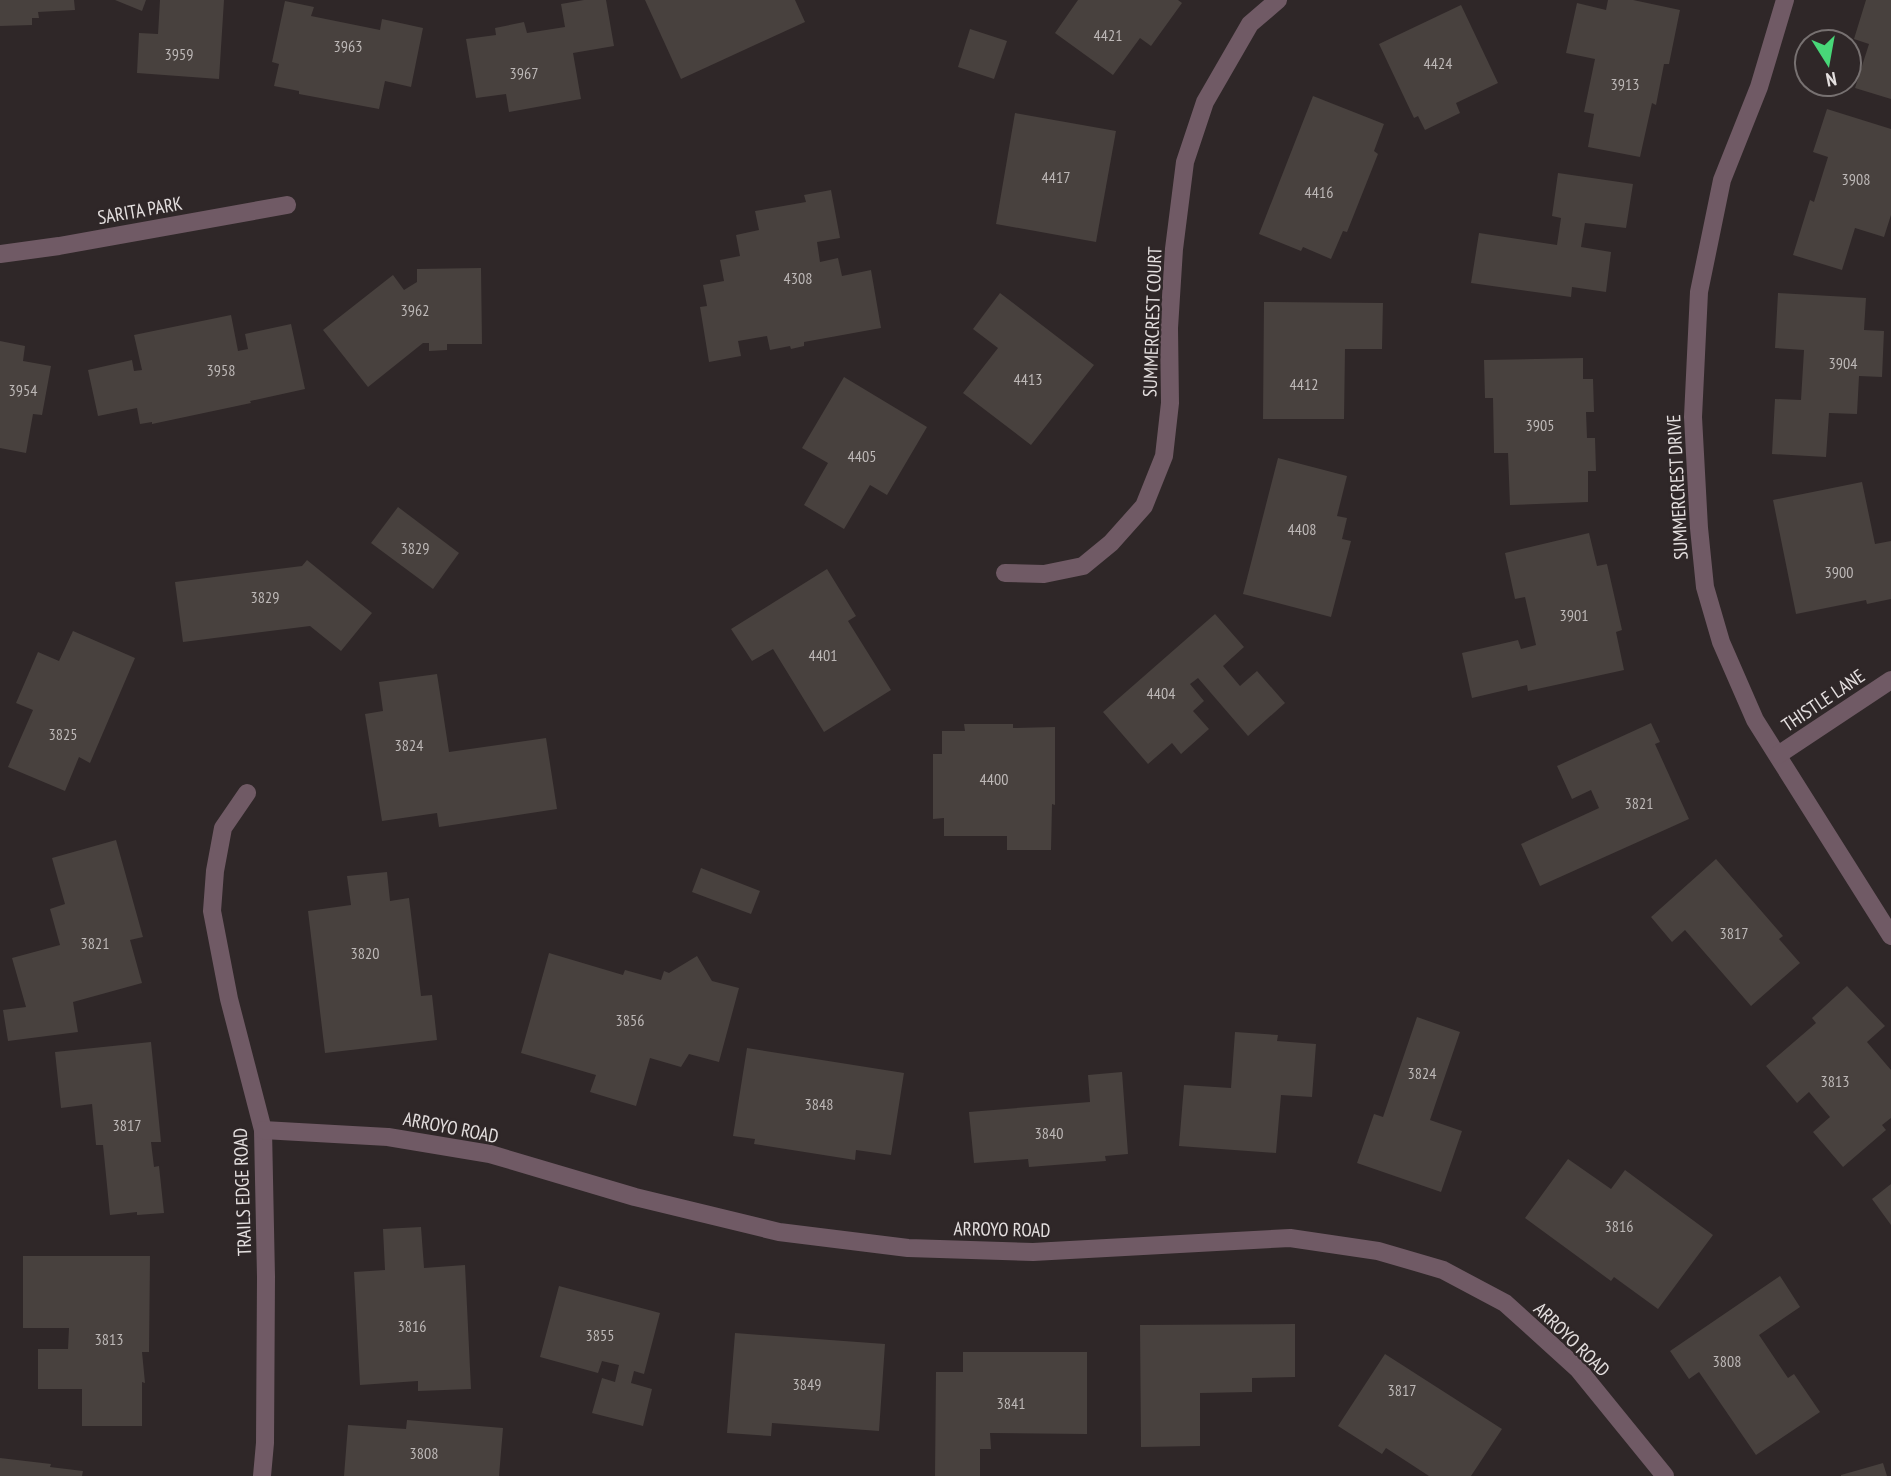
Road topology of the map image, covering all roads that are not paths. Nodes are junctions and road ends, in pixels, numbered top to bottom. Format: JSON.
{"nodes":[{"id":1,"x":1278,"y":0,"type":"edge"},
{"id":2,"x":1785,"y":0,"type":"edge"},
{"id":3,"x":287,"y":205,"type":"dead end"},
{"id":4,"x":0,"y":254,"type":"edge"},
{"id":5,"x":1005,"y":573,"type":"dead end"},
{"id":6,"x":1891,"y":680,"type":"edge"},
{"id":7,"x":1778,"y":755,"type":"junction"},
{"id":8,"x":247,"y":793,"type":"dead end"},
{"id":9,"x":1891,"y":936,"type":"edge"},
{"id":10,"x":263,"y":1129,"type":"junction"},
{"id":11,"x":261,"y":1476,"type":"edge"},
{"id":12,"x":1665,"y":1476,"type":"edge"}],
"edges":[{"from":1,"to":5,"type":"street","name":"SUMMERCREST COURT"},
{"from":2,"to":7,"type":"street","name":"SUMMERCREST DRIVE"},
{"from":3,"to":4,"type":"street","name":"SARITA PARK"},
{"from":6,"to":7,"type":"street","name":"THISTLE LANE"},
{"from":7,"to":9,"type":"street","name":"SUMMERCREST DRIVE"},
{"from":8,"to":10,"type":"street","name":"TRAILS EDGE ROAD"},
{"from":10,"to":11,"type":"street","name":"TRAILS EDGE ROAD"},
{"from":10,"to":12,"type":"street","name":"ARROYO ROAD"}]}
